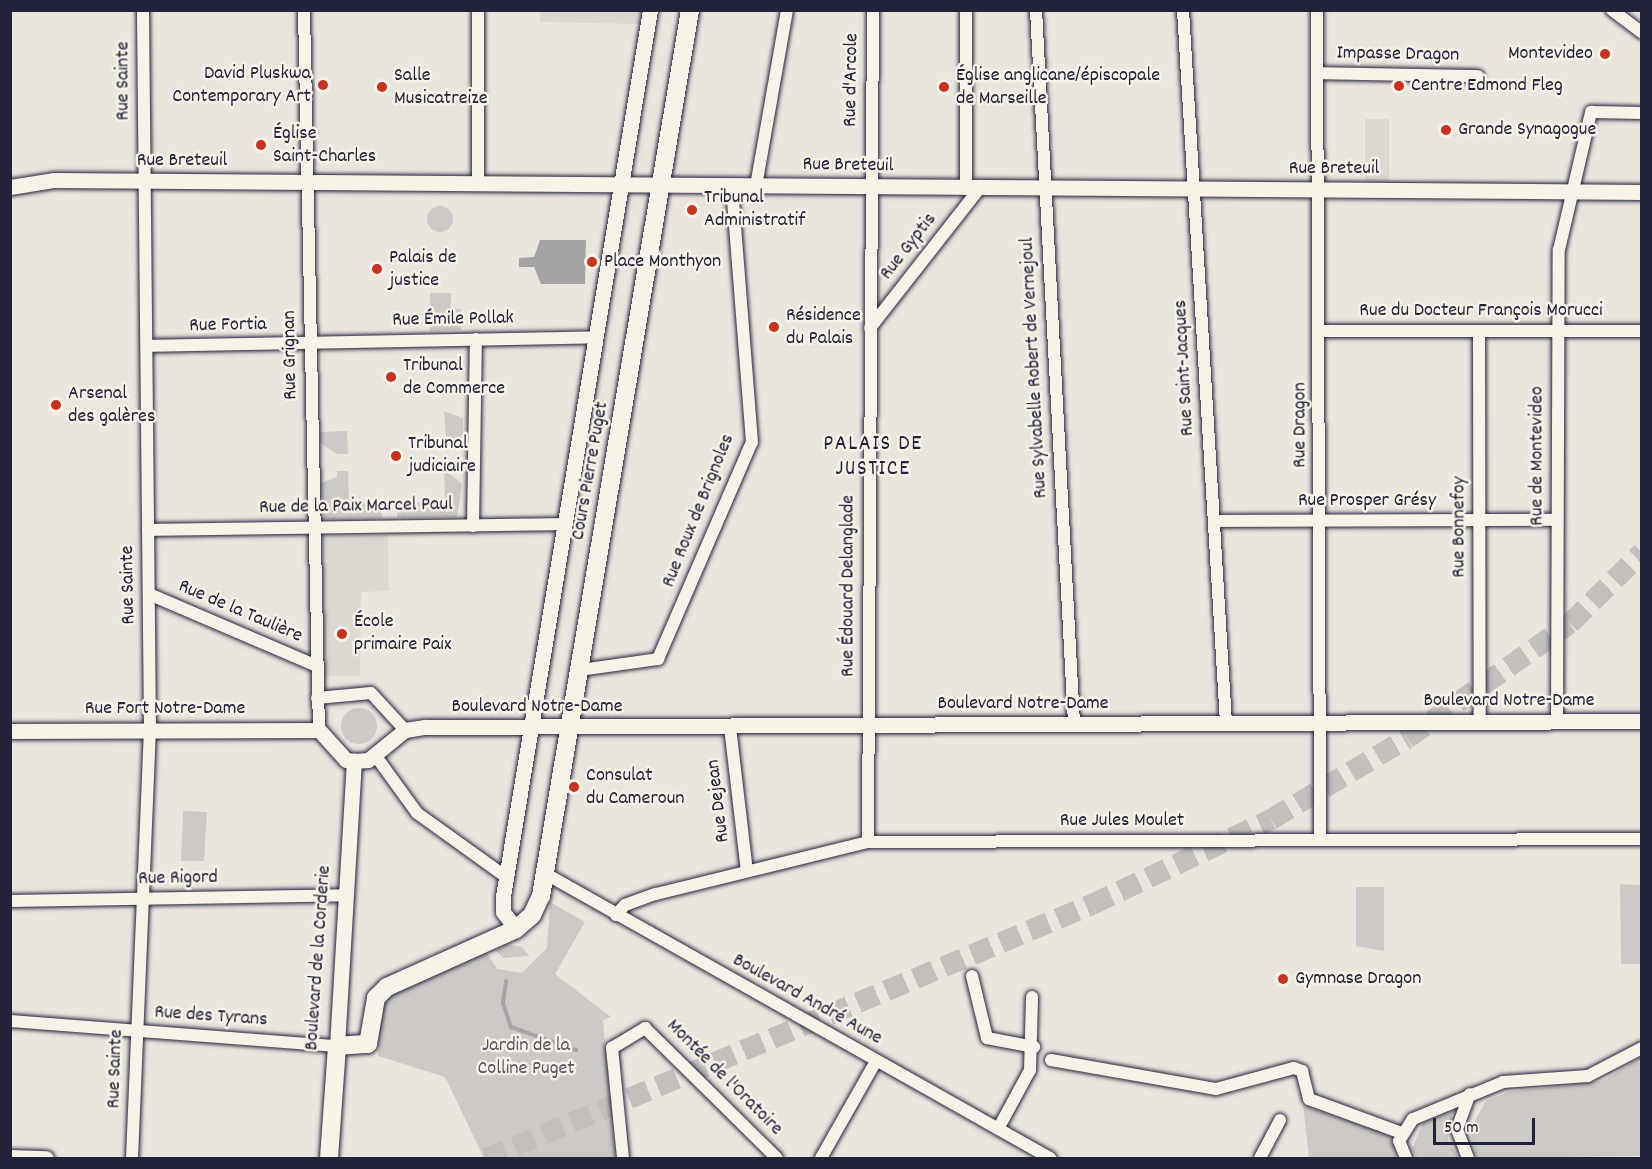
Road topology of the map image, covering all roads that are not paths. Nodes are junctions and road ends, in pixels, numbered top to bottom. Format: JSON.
{"nodes":[{"id":1,"x":143,"y":10,"type":"edge"},
{"id":2,"x":304,"y":10,"type":"edge"},
{"id":3,"x":478,"y":10,"type":"edge"},
{"id":4,"x":650,"y":10,"type":"edge"},
{"id":5,"x":690,"y":10,"type":"edge"},
{"id":6,"x":787,"y":10,"type":"edge"},
{"id":7,"x":873,"y":10,"type":"edge"},
{"id":8,"x":966,"y":10,"type":"edge"},
{"id":9,"x":1036,"y":10,"type":"edge"},
{"id":10,"x":1183,"y":10,"type":"edge"},
{"id":11,"x":1317,"y":10,"type":"edge"},
{"id":12,"x":1612,"y":10,"type":"edge"},
{"id":13,"x":1641,"y":33,"type":"edge"},
{"id":14,"x":1317,"y":73,"type":"junction"},
{"id":15,"x":1478,"y":76,"type":"dead end"},
{"id":16,"x":1641,"y":113,"type":"edge"},
{"id":17,"x":144,"y":182,"type":"junction"},
{"id":18,"x":308,"y":182,"type":"junction"},
{"id":19,"x":478,"y":183,"type":"junction"},
{"id":20,"x":621,"y":185,"type":"junction"},
{"id":21,"x":662,"y":185,"type":"junction"},
{"id":22,"x":732,"y":186,"type":"junction"},
{"id":23,"x":756,"y":186,"type":"junction"},
{"id":24,"x":10,"y":187,"type":"edge"},
{"id":25,"x":870,"y":187,"type":"junction"},
{"id":26,"x":972,"y":189,"type":"junction"},
{"id":27,"x":1045,"y":189,"type":"junction"},
{"id":28,"x":1194,"y":189,"type":"junction"},
{"id":29,"x":1317,"y":189,"type":"junction"},
{"id":30,"x":1572,"y":192,"type":"junction"},
{"id":31,"x":1641,"y":192,"type":"edge"},
{"id":32,"x":870,"y":328,"type":"junction"},
{"id":33,"x":1320,"y":331,"type":"junction"},
{"id":34,"x":1479,"y":331,"type":"junction"},
{"id":35,"x":1557,"y":331,"type":"junction"},
{"id":36,"x":1641,"y":331,"type":"edge"},
{"id":37,"x":596,"y":337,"type":"junction"},
{"id":38,"x":476,"y":339,"type":"junction"},
{"id":39,"x":310,"y":343,"type":"junction"},
{"id":40,"x":147,"y":346,"type":"junction"},
{"id":41,"x":1557,"y":519,"type":"junction"},
{"id":42,"x":1479,"y":520,"type":"junction"},
{"id":43,"x":1320,"y":521,"type":"junction"},
{"id":44,"x":1214,"y":522,"type":"junction"},
{"id":45,"x":564,"y":524,"type":"junction"},
{"id":46,"x":473,"y":526,"type":"junction"},
{"id":47,"x":313,"y":527,"type":"junction"},
{"id":48,"x":148,"y":530,"type":"junction"},
{"id":49,"x":149,"y":594,"type":"junction"},
{"id":50,"x":315,"y":665,"type":"junction"},
{"id":51,"x":580,"y":670,"type":"junction"},
{"id":52,"x":317,"y":698,"type":"junction"},
{"id":53,"x":1641,"y":721,"type":"edge"},
{"id":54,"x":1480,"y":722,"type":"junction"},
{"id":55,"x":1557,"y":722,"type":"junction"},
{"id":56,"x":1226,"y":723,"type":"junction"},
{"id":57,"x":1320,"y":723,"type":"junction"},
{"id":58,"x":1074,"y":724,"type":"junction"},
{"id":59,"x":869,"y":725,"type":"junction"},
{"id":60,"x":730,"y":727,"type":"junction"},
{"id":61,"x":530,"y":728,"type":"junction"},
{"id":62,"x":570,"y":728,"type":"junction"},
{"id":63,"x":10,"y":730,"type":"edge"},
{"id":64,"x":148,"y":730,"type":"junction"},
{"id":65,"x":319,"y":730,"type":"junction"},
{"id":66,"x":405,"y":730,"type":"junction"},
{"id":67,"x":375,"y":755,"type":"junction"},
{"id":68,"x":354,"y":760,"type":"junction"},
{"id":69,"x":1641,"y":839,"type":"edge"},
{"id":70,"x":1320,"y":840,"type":"junction"},
{"id":71,"x":868,"y":842,"type":"junction"},
{"id":72,"x":747,"y":871,"type":"junction"},
{"id":73,"x":546,"y":874,"type":"junction"},
{"id":74,"x":506,"y":877,"type":"junction"},
{"id":75,"x":346,"y":895,"type":"junction"},
{"id":76,"x":143,"y":899,"type":"junction"},
{"id":77,"x":10,"y":901,"type":"edge"},
{"id":78,"x":616,"y":915,"type":"junction"},
{"id":79,"x":516,"y":929,"type":"junction"},
{"id":80,"x":972,"y":976,"type":"dead end"},
{"id":81,"x":1032,"y":997,"type":"dead end"},
{"id":82,"x":10,"y":1021,"type":"edge"},
{"id":83,"x":137,"y":1031,"type":"junction"},
{"id":84,"x":337,"y":1046,"type":"junction"},
{"id":85,"x":1034,"y":1047,"type":"junction"},
{"id":86,"x":1641,"y":1048,"type":"edge"},
{"id":87,"x":1051,"y":1060,"type":"dead end"},
{"id":88,"x":876,"y":1061,"type":"junction"},
{"id":89,"x":1470,"y":1094,"type":"junction"},
{"id":90,"x":1280,"y":1120,"type":"dead end"},
{"id":91,"x":998,"y":1130,"type":"junction"},
{"id":92,"x":1402,"y":1133,"type":"junction"},
{"id":93,"x":10,"y":1157,"type":"edge"},
{"id":94,"x":46,"y":1158,"type":"edge"},
{"id":95,"x":132,"y":1158,"type":"edge"},
{"id":96,"x":329,"y":1158,"type":"edge"},
{"id":97,"x":623,"y":1158,"type":"edge"},
{"id":98,"x":777,"y":1158,"type":"edge"},
{"id":99,"x":821,"y":1158,"type":"edge"},
{"id":100,"x":1048,"y":1158,"type":"edge"},
{"id":101,"x":1260,"y":1158,"type":"edge"},
{"id":102,"x":1406,"y":1158,"type":"edge"},
{"id":103,"x":1468,"y":1158,"type":"edge"}],
"edges":[{"from":1,"to":17,"type":"street","name":"Rue Sainte"},
{"from":2,"to":18,"type":"street","name":"Rue Grignan"},
{"from":3,"to":19,"type":"street"},
{"from":4,"to":20,"type":"street","name":"Cours Pierre Puget"},
{"from":5,"to":21,"type":"main road","name":"Cours Pierre Puget"},
{"from":6,"to":23,"type":"street"},
{"from":7,"to":25,"type":"street","name":"Rue d'Arcole"},
{"from":8,"to":26,"type":"street"},
{"from":9,"to":27,"type":"street","name":"Rue Sylvabelle Robert de Vernejoul"},
{"from":10,"to":28,"type":"street","name":"Rue Saint-Jacques"},
{"from":11,"to":14,"type":"street","name":"Rue Dragon"},
{"from":12,"to":13,"type":"street"},
{"from":14,"to":15,"type":"street","name":"Impasse Dragon"},
{"from":14,"to":29,"type":"street","name":"Rue Dragon"},
{"from":16,"to":30,"type":"street","name":"Rue de Montevideo"},
{"from":17,"to":18,"type":"street","name":"Rue Breteuil"},
{"from":17,"to":24,"type":"street","name":"Rue Breteuil"},
{"from":17,"to":40,"type":"street","name":"Rue Sainte"},
{"from":18,"to":19,"type":"street","name":"Rue Breteuil"},
{"from":18,"to":39,"type":"street","name":"Rue Grignan"},
{"from":19,"to":20,"type":"street","name":"Rue Breteuil"},
{"from":20,"to":21,"type":"street","name":"Rue Breteuil"},
{"from":20,"to":37,"type":"street","name":"Cours Pierre Puget"},
{"from":21,"to":22,"type":"street","name":"Rue Breteuil"},
{"from":21,"to":51,"type":"main road","name":"Cours Pierre Puget"},
{"from":22,"to":23,"type":"street","name":"Rue Breteuil"},
{"from":22,"to":51,"type":"street","name":"Rue Roux de Brignoles"},
{"from":23,"to":25,"type":"street","name":"Rue Breteuil"},
{"from":25,"to":26,"type":"street","name":"Rue Breteuil"},
{"from":25,"to":32,"type":"street","name":"Rue Édouard Delanglade"},
{"from":26,"to":27,"type":"street","name":"Rue Breteuil"},
{"from":26,"to":32,"type":"street","name":"Rue Gyptis"},
{"from":27,"to":28,"type":"street","name":"Rue Breteuil"},
{"from":27,"to":58,"type":"street","name":"Rue Sylvabelle Robert de Vernejoul"},
{"from":28,"to":29,"type":"street","name":"Rue Breteuil"},
{"from":28,"to":44,"type":"street","name":"Rue Saint-Jacques"},
{"from":29,"to":30,"type":"street","name":"Rue Breteuil"},
{"from":29,"to":33,"type":"street","name":"Rue Dragon"},
{"from":30,"to":31,"type":"street","name":"Rue Breteuil"},
{"from":30,"to":35,"type":"street","name":"Rue de Montevideo"},
{"from":32,"to":59,"type":"street","name":"Rue Édouard Delanglade"},
{"from":33,"to":34,"type":"street","name":"Rue du Docteur François Morucci"},
{"from":33,"to":43,"type":"street","name":"Rue Dragon"},
{"from":34,"to":35,"type":"street","name":"Rue du Docteur François Morucci"},
{"from":34,"to":42,"type":"street","name":"Rue Bonnefoy"},
{"from":35,"to":36,"type":"street","name":"Rue du Docteur François Morucci"},
{"from":35,"to":41,"type":"street","name":"Rue de Montevideo"},
{"from":37,"to":38,"type":"street","name":"Rue Émile Pollak"},
{"from":37,"to":45,"type":"street","name":"Cours Pierre Puget"},
{"from":38,"to":39,"type":"street","name":"Rue Émile Pollak"},
{"from":38,"to":46,"type":"street"},
{"from":39,"to":40,"type":"street","name":"Rue Fortia"},
{"from":39,"to":47,"type":"street","name":"Rue Grignan"},
{"from":40,"to":48,"type":"street","name":"Rue Sainte"},
{"from":41,"to":42,"type":"street","name":"Rue Prosper Grésy"},
{"from":41,"to":55,"type":"street","name":"Rue de Montevideo"},
{"from":42,"to":43,"type":"street","name":"Rue Prosper Grésy"},
{"from":42,"to":54,"type":"street","name":"Rue Bonnefoy"},
{"from":43,"to":44,"type":"street","name":"Rue Prosper Grésy"},
{"from":43,"to":57,"type":"street","name":"Rue Dragon"},
{"from":44,"to":56,"type":"street","name":"Rue Saint-Jacques"},
{"from":45,"to":46,"type":"street","name":"Rue de la Paix Marcel Paul"},
{"from":45,"to":61,"type":"street","name":"Cours Pierre Puget"},
{"from":46,"to":47,"type":"street","name":"Rue de la Paix Marcel Paul"},
{"from":47,"to":48,"type":"street","name":"Rue de la Paix Marcel Paul"},
{"from":47,"to":50,"type":"street","name":"Rue Grignan"},
{"from":48,"to":49,"type":"street","name":"Rue Sainte"},
{"from":49,"to":50,"type":"street","name":"Rue de la Taulière"},
{"from":49,"to":64,"type":"street","name":"Rue Sainte"},
{"from":50,"to":52,"type":"street","name":"Rue Grignan"},
{"from":51,"to":62,"type":"main road","name":"Cours Pierre Puget"},
{"from":52,"to":65,"type":"street","name":"Rue Grignan"},
{"from":52,"to":66,"type":"street"},
{"from":53,"to":55,"type":"street","name":"Boulevard Notre-Dame"},
{"from":54,"to":55,"type":"street","name":"Boulevard Notre-Dame"},
{"from":54,"to":57,"type":"street","name":"Boulevard Notre-Dame"},
{"from":56,"to":57,"type":"street","name":"Boulevard Notre-Dame"},
{"from":56,"to":58,"type":"street","name":"Boulevard Notre-Dame"},
{"from":57,"to":70,"type":"street","name":"Rue Dragon"},
{"from":58,"to":59,"type":"street","name":"Boulevard Notre-Dame"},
{"from":59,"to":60,"type":"street","name":"Boulevard Notre-Dame"},
{"from":59,"to":71,"type":"street","name":"Rue Édouard Delanglade"},
{"from":60,"to":62,"type":"street","name":"Boulevard Notre-Dame"},
{"from":60,"to":72,"type":"street","name":"Rue Dejean"},
{"from":61,"to":62,"type":"street","name":"Boulevard Notre-Dame"},
{"from":61,"to":66,"type":"street","name":"Boulevard Notre-Dame"},
{"from":61,"to":74,"type":"street","name":"Cours Pierre Puget"},
{"from":62,"to":73,"type":"main road","name":"Cours Pierre Puget"},
{"from":63,"to":64,"type":"street","name":"Rue Fort Notre-Dame"},
{"from":64,"to":65,"type":"street","name":"Rue Fort Notre-Dame"},
{"from":64,"to":76,"type":"street","name":"Rue Sainte"},
{"from":65,"to":68,"type":"street"},
{"from":66,"to":67,"type":"street"},
{"from":67,"to":68,"type":"street"},
{"from":67,"to":74,"type":"street"},
{"from":68,"to":75,"type":"street","name":"Boulevard de la Corderie"},
{"from":69,"to":70,"type":"street","name":"Rue Jules Moulet"},
{"from":70,"to":71,"type":"street","name":"Rue Jules Moulet"},
{"from":71,"to":72,"type":"street","name":"Rue Jules Moulet"},
{"from":72,"to":78,"type":"street","name":"Rue Jules Moulet"},
{"from":73,"to":78,"type":"street","name":"Boulevard André Aune"},
{"from":73,"to":79,"type":"main road","name":"Cours Pierre Puget"},
{"from":74,"to":79,"type":"street","name":"Cours Pierre Puget"},
{"from":75,"to":76,"type":"street","name":"Rue Rigord"},
{"from":75,"to":84,"type":"street","name":"Boulevard de la Corderie"},
{"from":76,"to":77,"type":"street","name":"Rue Rigord"},
{"from":76,"to":83,"type":"street","name":"Rue Sainte"},
{"from":78,"to":88,"type":"street","name":"Boulevard André Aune"},
{"from":79,"to":84,"type":"main road","name":"Cours Pierre Puget"},
{"from":80,"to":85,"type":"street"},
{"from":81,"to":85,"type":"street"},
{"from":82,"to":83,"type":"street","name":"Rue des Tyrans"},
{"from":83,"to":84,"type":"street","name":"Rue des Tyrans"},
{"from":83,"to":95,"type":"street","name":"Rue Sainte"},
{"from":84,"to":96,"type":"main road","name":"Boulevard de la Corderie"},
{"from":85,"to":91,"type":"street"},
{"from":86,"to":89,"type":"street"},
{"from":87,"to":92,"type":"street"},
{"from":88,"to":91,"type":"street","name":"Boulevard André Aune"},
{"from":88,"to":99,"type":"street"},
{"from":89,"to":92,"type":"street"},
{"from":89,"to":103,"type":"street"},
{"from":90,"to":101,"type":"street"},
{"from":91,"to":100,"type":"street","name":"Boulevard André Aune"},
{"from":92,"to":102,"type":"street"},
{"from":93,"to":94,"type":"street"},
{"from":97,"to":98,"type":"street","name":"Montée de l'Oratoire"}]}
